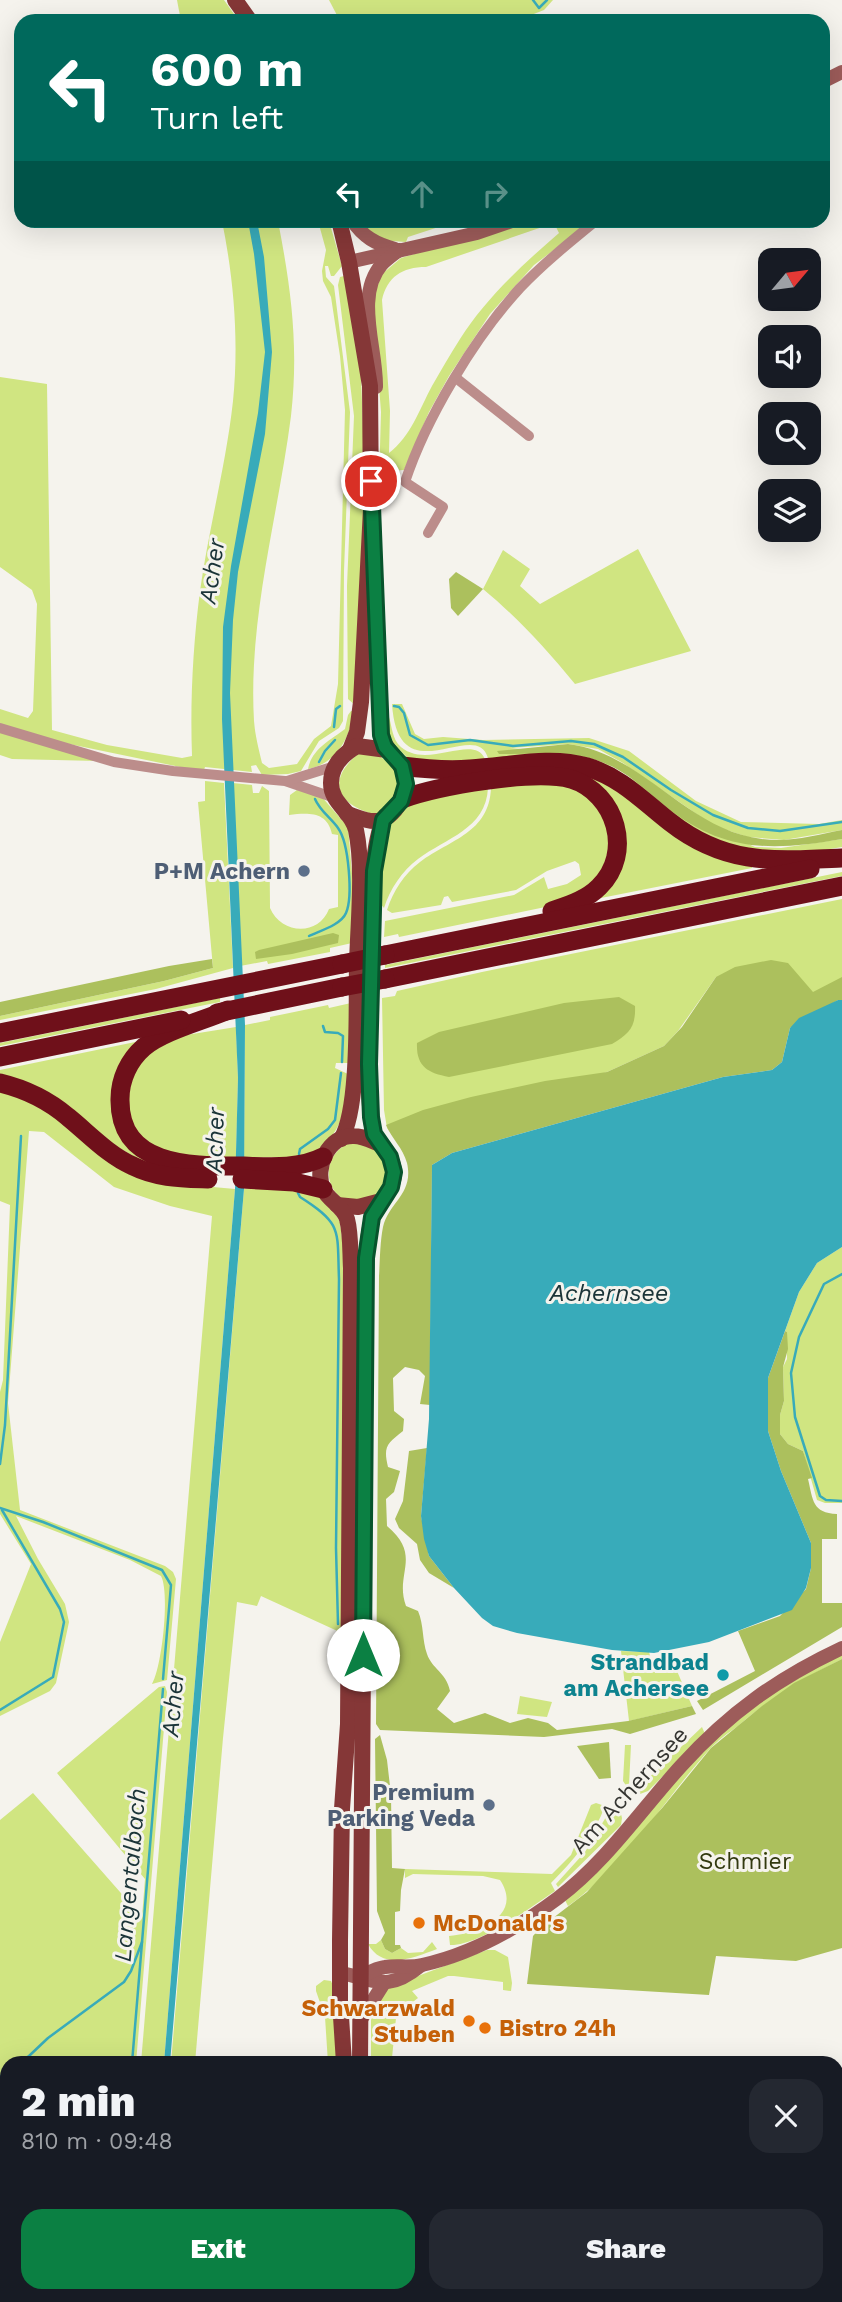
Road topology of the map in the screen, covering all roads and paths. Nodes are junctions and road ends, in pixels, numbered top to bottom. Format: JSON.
{"nodes":[{"id":1,"x":341,"y":228,"type":"edge"},
{"id":2,"x":358,"y":228,"type":"edge"},
{"id":3,"x":492,"y":228,"type":"edge"},
{"id":4,"x":587,"y":228,"type":"edge"},
{"id":5,"x":399,"y":250,"type":"junction"},
{"id":6,"x":349,"y":262,"type":"junction"},
{"id":7,"x":456,"y":378,"type":"junction"},
{"id":8,"x":371,"y":427,"type":"junction"},
{"id":9,"x":529,"y":436,"type":"dead end"},
{"id":10,"x":371,"y":509,"type":"junction"},
{"id":11,"x":429,"y":533,"type":"dead end"},
{"id":12,"x":0,"y":728,"type":"edge"},
{"id":13,"x":350,"y":750,"type":"junction"},
{"id":14,"x":387,"y":750,"type":"junction"},
{"id":15,"x":335,"y":766,"type":"junction"},
{"id":16,"x":402,"y":766,"type":"junction"},
{"id":17,"x":488,"y":774,"type":"junction"},
{"id":18,"x":285,"y":781,"type":"junction"},
{"id":19,"x":335,"y":798,"type":"junction"},
{"id":20,"x":402,"y":799,"type":"junction"},
{"id":21,"x":347,"y":814,"type":"junction"},
{"id":22,"x":385,"y":816,"type":"junction"},
{"id":23,"x":842,"y":860,"type":"edge"},
{"id":24,"x":842,"y":886,"type":"edge"},
{"id":25,"x":491,"y":933,"type":"junction"},
{"id":26,"x":223,"y":1012,"type":"junction"},
{"id":27,"x":0,"y":1033,"type":"edge"},
{"id":28,"x":0,"y":1057,"type":"edge"},
{"id":29,"x":0,"y":1083,"type":"edge"},
{"id":30,"x":341,"y":1139,"type":"junction"},
{"id":31,"x":380,"y":1144,"type":"junction"},
{"id":32,"x":323,"y":1157,"type":"junction"},
{"id":33,"x":222,"y":1172,"type":"junction"},
{"id":34,"x":257,"y":1173,"type":"junction"},
{"id":35,"x":323,"y":1189,"type":"junction"},
{"id":36,"x":381,"y":1201,"type":"junction"},
{"id":37,"x":337,"y":1205,"type":"junction"},
{"id":38,"x":842,"y":1648,"type":"edge"},
{"id":39,"x":419,"y":1966,"type":"junction"},
{"id":40,"x":340,"y":1973,"type":"junction"},
{"id":41,"x":360,"y":1977,"type":"junction"},
{"id":42,"x":384,"y":1983,"type":"junction"},
{"id":43,"x":360,"y":2021,"type":"junction"},
{"id":44,"x":344,"y":2056,"type":"edge"},
{"id":45,"x":360,"y":2056,"type":"edge"}],
"edges":[{"from":1,"to":6,"type":"main road"},
{"from":2,"to":5,"type":"street"},
{"from":3,"to":5,"type":"street"},
{"from":4,"to":7,"type":"street"},
{"from":5,"to":6,"type":"street"},
{"from":5,"to":8,"type":"street"},
{"from":6,"to":8,"type":"main road"},
{"from":7,"to":9,"type":"street"},
{"from":7,"to":11,"type":"street"},
{"from":8,"to":10,"type":"main road"},
{"from":10,"to":13,"type":"main road"},
{"from":10,"to":14,"type":"main road"},
{"from":12,"to":18,"type":"street"},
{"from":13,"to":14,"type":"main road"},
{"from":13,"to":15,"type":"main road"},
{"from":14,"to":16,"type":"main road"},
{"from":15,"to":18,"type":"street"},
{"from":15,"to":19,"type":"main road"},
{"from":16,"to":17,"type":"highway"},
{"from":16,"to":20,"type":"main road"},
{"from":17,"to":20,"type":"highway"},
{"from":17,"to":23,"type":"highway"},
{"from":17,"to":25,"type":"highway"},
{"from":18,"to":19,"type":"street"},
{"from":19,"to":21,"type":"main road"},
{"from":20,"to":22,"type":"main road"},
{"from":21,"to":22,"type":"main road"},
{"from":21,"to":30,"type":"main road"},
{"from":22,"to":31,"type":"main road"},
{"from":23,"to":25,"type":"highway"},
{"from":24,"to":26,"type":"highway","bridge":true},
{"from":25,"to":27,"type":"highway","bridge":true},
{"from":26,"to":28,"type":"highway"},
{"from":26,"to":33,"type":"highway"},
{"from":29,"to":33,"type":"highway"},
{"from":30,"to":31,"type":"main road"},
{"from":30,"to":32,"type":"main road"},
{"from":31,"to":36,"type":"main road"},
{"from":32,"to":34,"type":"highway"},
{"from":32,"to":35,"type":"main road"},
{"from":33,"to":34,"type":"highway"},
{"from":34,"to":35,"type":"highway"},
{"from":35,"to":37,"type":"main road"},
{"from":36,"to":37,"type":"main road"},
{"from":36,"to":41,"type":"main road"},
{"from":37,"to":40,"type":"main road"},
{"from":38,"to":39,"type":"street","name":"Am Achernsee"},
{"from":39,"to":41,"type":"street"},
{"from":39,"to":42,"type":"street"},
{"from":40,"to":41,"type":"street"},
{"from":40,"to":44,"type":"main road"},
{"from":41,"to":42,"type":"street"},
{"from":41,"to":43,"type":"main road"},
{"from":42,"to":43,"type":"street"},
{"from":43,"to":45,"type":"main road"}]}
